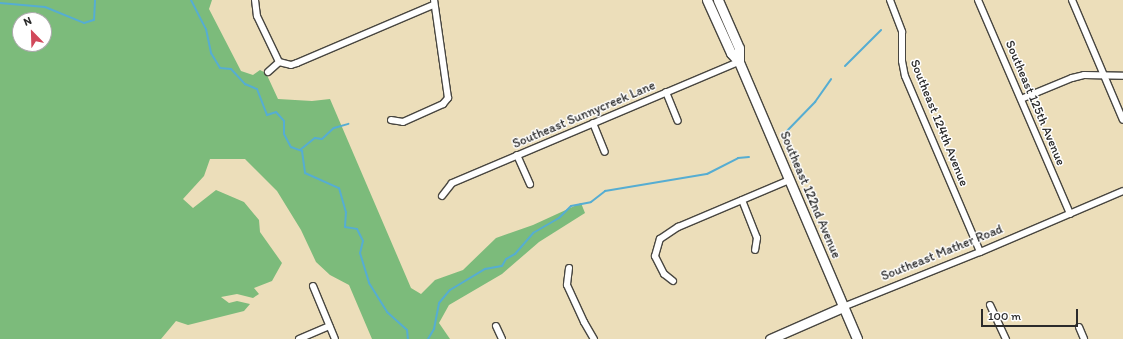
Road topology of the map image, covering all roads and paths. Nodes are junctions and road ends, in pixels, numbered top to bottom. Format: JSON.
{"nodes":[{"id":1,"x":255,"y":0,"type":"edge"},
{"id":2,"x":707,"y":0,"type":"edge"},
{"id":3,"x":710,"y":0,"type":"edge"},
{"id":4,"x":718,"y":0,"type":"edge"},
{"id":5,"x":890,"y":0,"type":"edge"},
{"id":6,"x":978,"y":0,"type":"edge"},
{"id":7,"x":1072,"y":0,"type":"edge"},
{"id":8,"x":434,"y":3,"type":"edge"},
{"id":9,"x":727,"y":23,"type":"junction"},
{"id":10,"x":279,"y":62,"type":"junction"},
{"id":11,"x":739,"y":62,"type":"junction"},
{"id":12,"x":268,"y":72,"type":"dead end"},
{"id":13,"x":1104,"y":75,"type":"junction"},
{"id":14,"x":1123,"y":76,"type":"edge"},
{"id":15,"x":666,"y":92,"type":"junction"},
{"id":16,"x":1021,"y":99,"type":"junction"},
{"id":17,"x":391,"y":120,"type":"dead end"},
{"id":18,"x":1123,"y":120,"type":"edge"},
{"id":19,"x":678,"y":121,"type":"dead end"},
{"id":20,"x":593,"y":124,"type":"junction"},
{"id":21,"x":605,"y":152,"type":"dead end"},
{"id":22,"x":517,"y":155,"type":"junction"},
{"id":23,"x":789,"y":180,"type":"junction"},
{"id":24,"x":530,"y":184,"type":"dead end"},
{"id":25,"x":1123,"y":191,"type":"edge"},
{"id":26,"x":442,"y":196,"type":"dead end"},
{"id":27,"x":742,"y":200,"type":"junction"},
{"id":28,"x":1070,"y":214,"type":"junction"},
{"id":29,"x":754,"y":250,"type":"dead end"},
{"id":30,"x":980,"y":252,"type":"junction"},
{"id":31,"x":569,"y":268,"type":"dead end"},
{"id":32,"x":673,"y":281,"type":"dead end"},
{"id":33,"x":313,"y":286,"type":"dead end"},
{"id":34,"x":990,"y":305,"type":"dead end"},
{"id":35,"x":843,"y":307,"type":"junction"},
{"id":36,"x":329,"y":326,"type":"junction"},
{"id":37,"x":496,"y":326,"type":"dead end"},
{"id":38,"x":1079,"y":327,"type":"dead end"},
{"id":39,"x":299,"y":339,"type":"edge"},
{"id":40,"x":335,"y":339,"type":"edge"},
{"id":41,"x":502,"y":339,"type":"edge"},
{"id":42,"x":594,"y":339,"type":"edge"},
{"id":43,"x":770,"y":339,"type":"edge"},
{"id":44,"x":857,"y":339,"type":"edge"},
{"id":45,"x":1006,"y":339,"type":"edge"},
{"id":46,"x":1084,"y":339,"type":"edge"}],
"edges":[{"from":1,"to":10,"type":"street"},
{"from":2,"to":11,"type":"main road","name":"Southeast 122nd Avenue"},
{"from":3,"to":9,"type":"main road"},
{"from":4,"to":9,"type":"main road","name":"Southeast 122nd Avenue"},
{"from":5,"to":30,"type":"street","name":"Southeast 124th Avenue"},
{"from":6,"to":16,"type":"street","name":"Southeast 125th Avenue"},
{"from":7,"to":13,"type":"street"},
{"from":8,"to":10,"type":"street"},
{"from":8,"to":17,"type":"street"},
{"from":9,"to":11,"type":"main road","name":"Southeast 122nd Avenue"},
{"from":10,"to":12,"type":"street"},
{"from":11,"to":15,"type":"street","name":"Southeast Sunnycreek Lane"},
{"from":11,"to":23,"type":"main road","name":"Southeast 122nd Avenue"},
{"from":13,"to":14,"type":"street"},
{"from":13,"to":16,"type":"street"},
{"from":13,"to":18,"type":"street"},
{"from":15,"to":19,"type":"street"},
{"from":15,"to":20,"type":"street","name":"Southeast Sunnycreek Lane"},
{"from":16,"to":28,"type":"street","name":"Southeast 125th Avenue"},
{"from":20,"to":21,"type":"street"},
{"from":20,"to":22,"type":"street","name":"Southeast Sunnycreek Lane"},
{"from":22,"to":24,"type":"street"},
{"from":22,"to":26,"type":"street","name":"Southeast Sunnycreek Lane"},
{"from":23,"to":27,"type":"street"},
{"from":23,"to":35,"type":"main road","name":"Southeast 122nd Avenue"},
{"from":25,"to":28,"type":"street","name":"Southeast Mather Road"},
{"from":27,"to":29,"type":"street"},
{"from":27,"to":32,"type":"street"},
{"from":28,"to":30,"type":"street","name":"Southeast Mather Road"},
{"from":30,"to":35,"type":"street","name":"Southeast Mather Road"},
{"from":31,"to":42,"type":"street"},
{"from":33,"to":36,"type":"street"},
{"from":34,"to":45,"type":"street"},
{"from":35,"to":43,"type":"main road","name":"Southeast Mather Road"},
{"from":35,"to":44,"type":"main road","name":"Southeast 122nd Avenue"},
{"from":36,"to":39,"type":"street"},
{"from":36,"to":40,"type":"street"},
{"from":37,"to":41,"type":"street"},
{"from":38,"to":46,"type":"street"}]}
